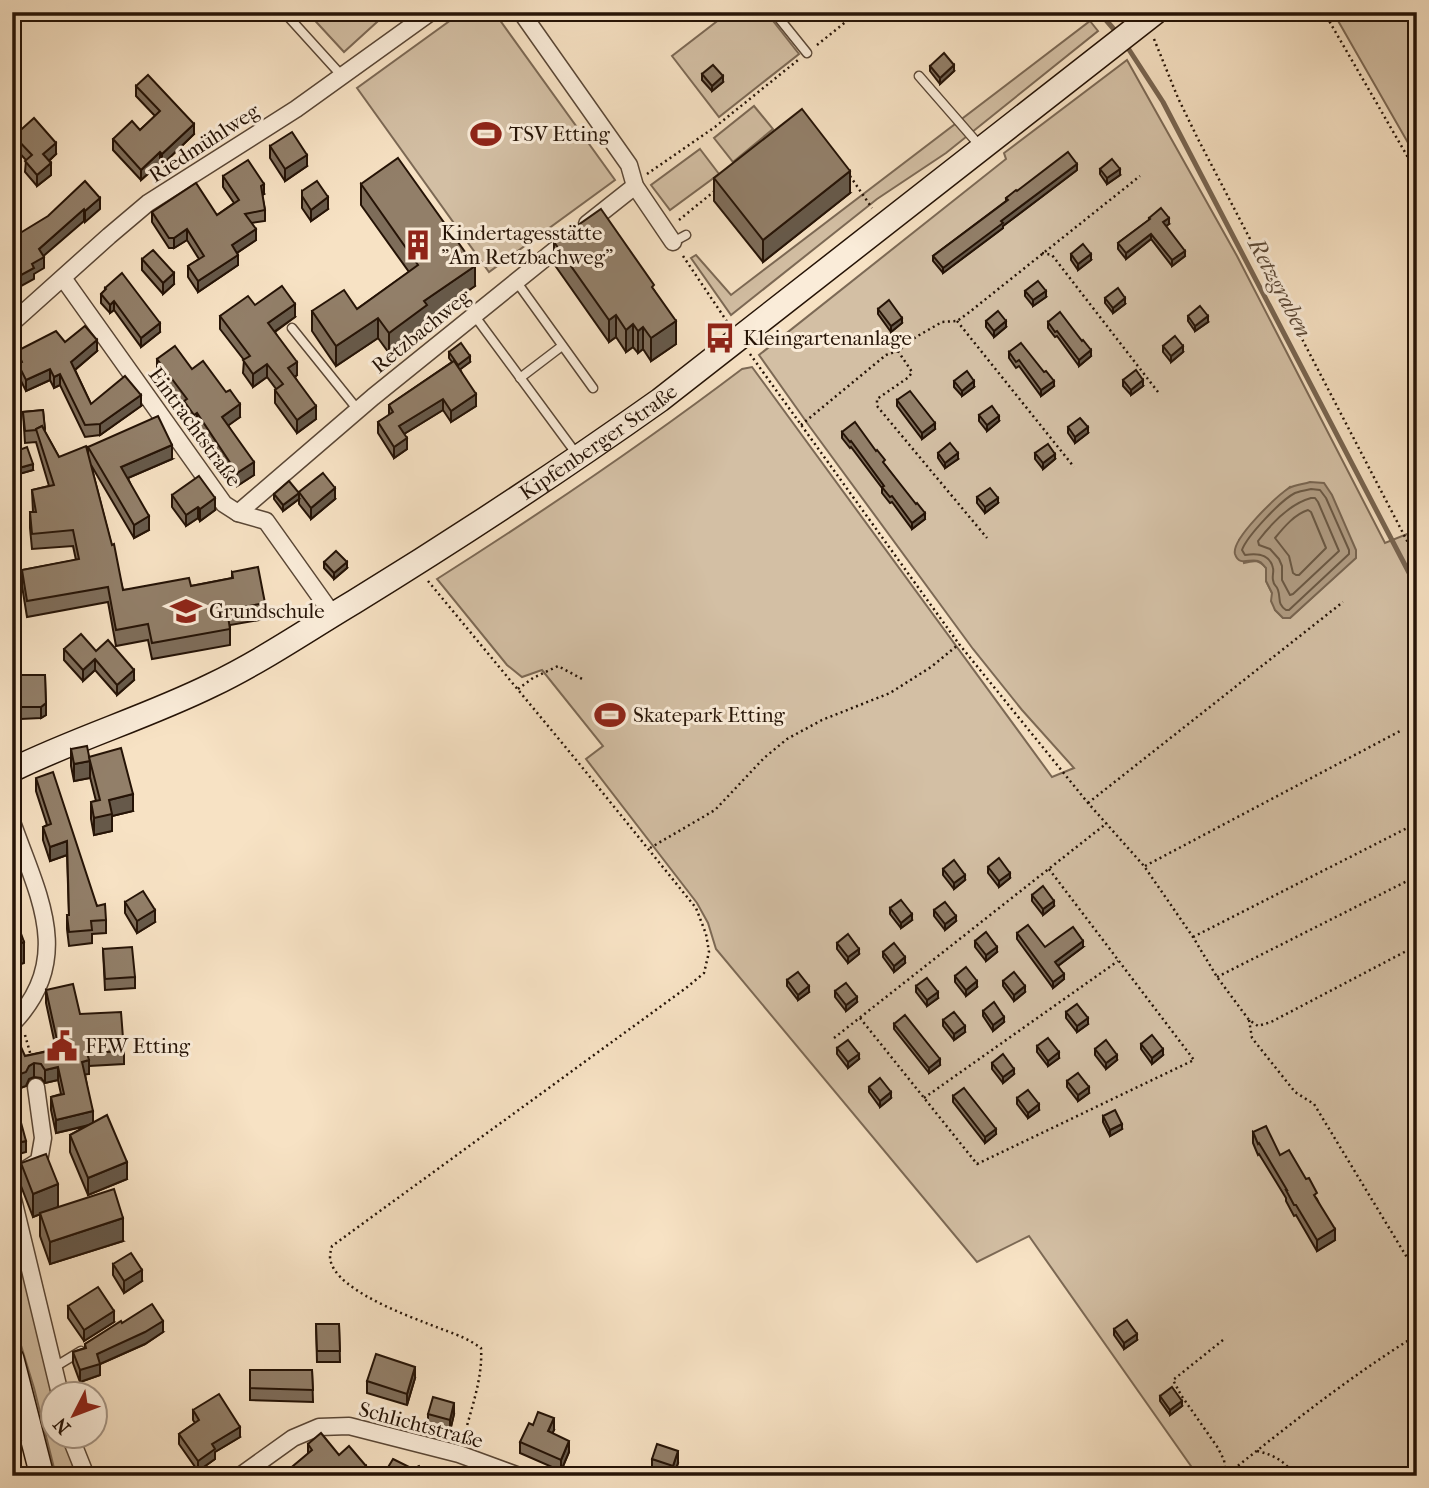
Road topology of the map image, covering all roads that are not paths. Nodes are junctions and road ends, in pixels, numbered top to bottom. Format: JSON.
{"nodes":[{"id":1,"x":284,"y":12,"type":"edge"},
{"id":2,"x":431,"y":12,"type":"edge"},
{"id":3,"x":521,"y":12,"type":"edge"},
{"id":4,"x":774,"y":12,"type":"edge"},
{"id":5,"x":1156,"y":12,"type":"edge"},
{"id":6,"x":807,"y":53,"type":"dead end"},
{"id":7,"x":342,"y":76,"type":"junction"},
{"id":8,"x":919,"y":76,"type":"dead end"},
{"id":9,"x":981,"y":148,"type":"junction"},
{"id":10,"x":635,"y":186,"type":"junction"},
{"id":11,"x":675,"y":236,"type":"road end"},
{"id":12,"x":63,"y":278,"type":"junction"},
{"id":13,"x":516,"y":281,"type":"junction"},
{"id":14,"x":474,"y":315,"type":"junction"},
{"id":15,"x":12,"y":323,"type":"edge"},
{"id":16,"x":292,"y":328,"type":"dead end"},
{"id":17,"x":562,"y":346,"type":"junction"},
{"id":18,"x":520,"y":378,"type":"junction"},
{"id":19,"x":593,"y":388,"type":"dead end"},
{"id":20,"x":358,"y":410,"type":"junction"},
{"id":21,"x":579,"y":458,"type":"junction"},
{"id":22,"x":238,"y":513,"type":"junction"},
{"id":23,"x":333,"y":615,"type":"junction"},
{"id":24,"x":12,"y":770,"type":"edge"},
{"id":25,"x":12,"y":822,"type":"edge"},
{"id":26,"x":16,"y":1020,"type":"edge"},
{"id":27,"x":36,"y":1087,"type":"road end"},
{"id":28,"x":12,"y":1178,"type":"edge"},
{"id":29,"x":12,"y":1195,"type":"edge"},
{"id":30,"x":85,"y":1348,"type":"edge"},
{"id":31,"x":12,"y":1359,"type":"edge"},
{"id":32,"x":53,"y":1368,"type":"junction"},
{"id":33,"x":56,"y":1380,"type":"edge"},
{"id":34,"x":76,"y":1450,"type":"edge"},
{"id":35,"x":42,"y":1476,"type":"edge"},
{"id":36,"x":86,"y":1476,"type":"edge"},
{"id":37,"x":240,"y":1476,"type":"edge"},
{"id":38,"x":519,"y":1476,"type":"edge"}],
"edges":[{"from":1,"to":7,"type":"lane"},
{"from":2,"to":7,"type":"street","name":"Riedmühlweg"},
{"from":3,"to":10,"type":"street"},
{"from":4,"to":6,"type":"lane"},
{"from":5,"to":9,"type":"street","name":"Kipfenberger Straße"},
{"from":7,"to":12,"type":"street","name":"Riedmühlweg"},
{"from":8,"to":9,"type":"lane"},
{"from":9,"to":21,"type":"street","name":"Kipfenberger Straße"},
{"from":10,"to":11,"type":"street"},
{"from":10,"to":13,"type":"street","name":"Retzbachweg"},
{"from":12,"to":15,"type":"street","name":"Riedmühlweg"},
{"from":12,"to":22,"type":"street","name":"Eintrachtstraße"},
{"from":13,"to":14,"type":"street","name":"Retzbachweg"},
{"from":13,"to":17,"type":"lane"},
{"from":14,"to":18,"type":"lane"},
{"from":14,"to":20,"type":"street","name":"Retzbachweg"},
{"from":16,"to":20,"type":"lane"},
{"from":17,"to":18,"type":"lane"},
{"from":17,"to":19,"type":"lane"},
{"from":18,"to":21,"type":"lane"},
{"from":20,"to":22,"type":"street","name":"Retzbachweg"},
{"from":21,"to":23,"type":"street","name":"Kipfenberger Straße"},
{"from":22,"to":23,"type":"street","name":"Eintrachtstraße"},
{"from":23,"to":24,"type":"street","name":"Kipfenberger Straße"},
{"from":25,"to":26,"type":"street"},
{"from":27,"to":28,"type":"street"},
{"from":29,"to":32,"type":"street"},
{"from":30,"to":32,"type":"lane"},
{"from":31,"to":35,"type":"street"},
{"from":32,"to":33,"type":"street"},
{"from":34,"to":36,"type":"street"},
{"from":37,"to":38,"type":"street","name":"Schlichtstraße"}]}
